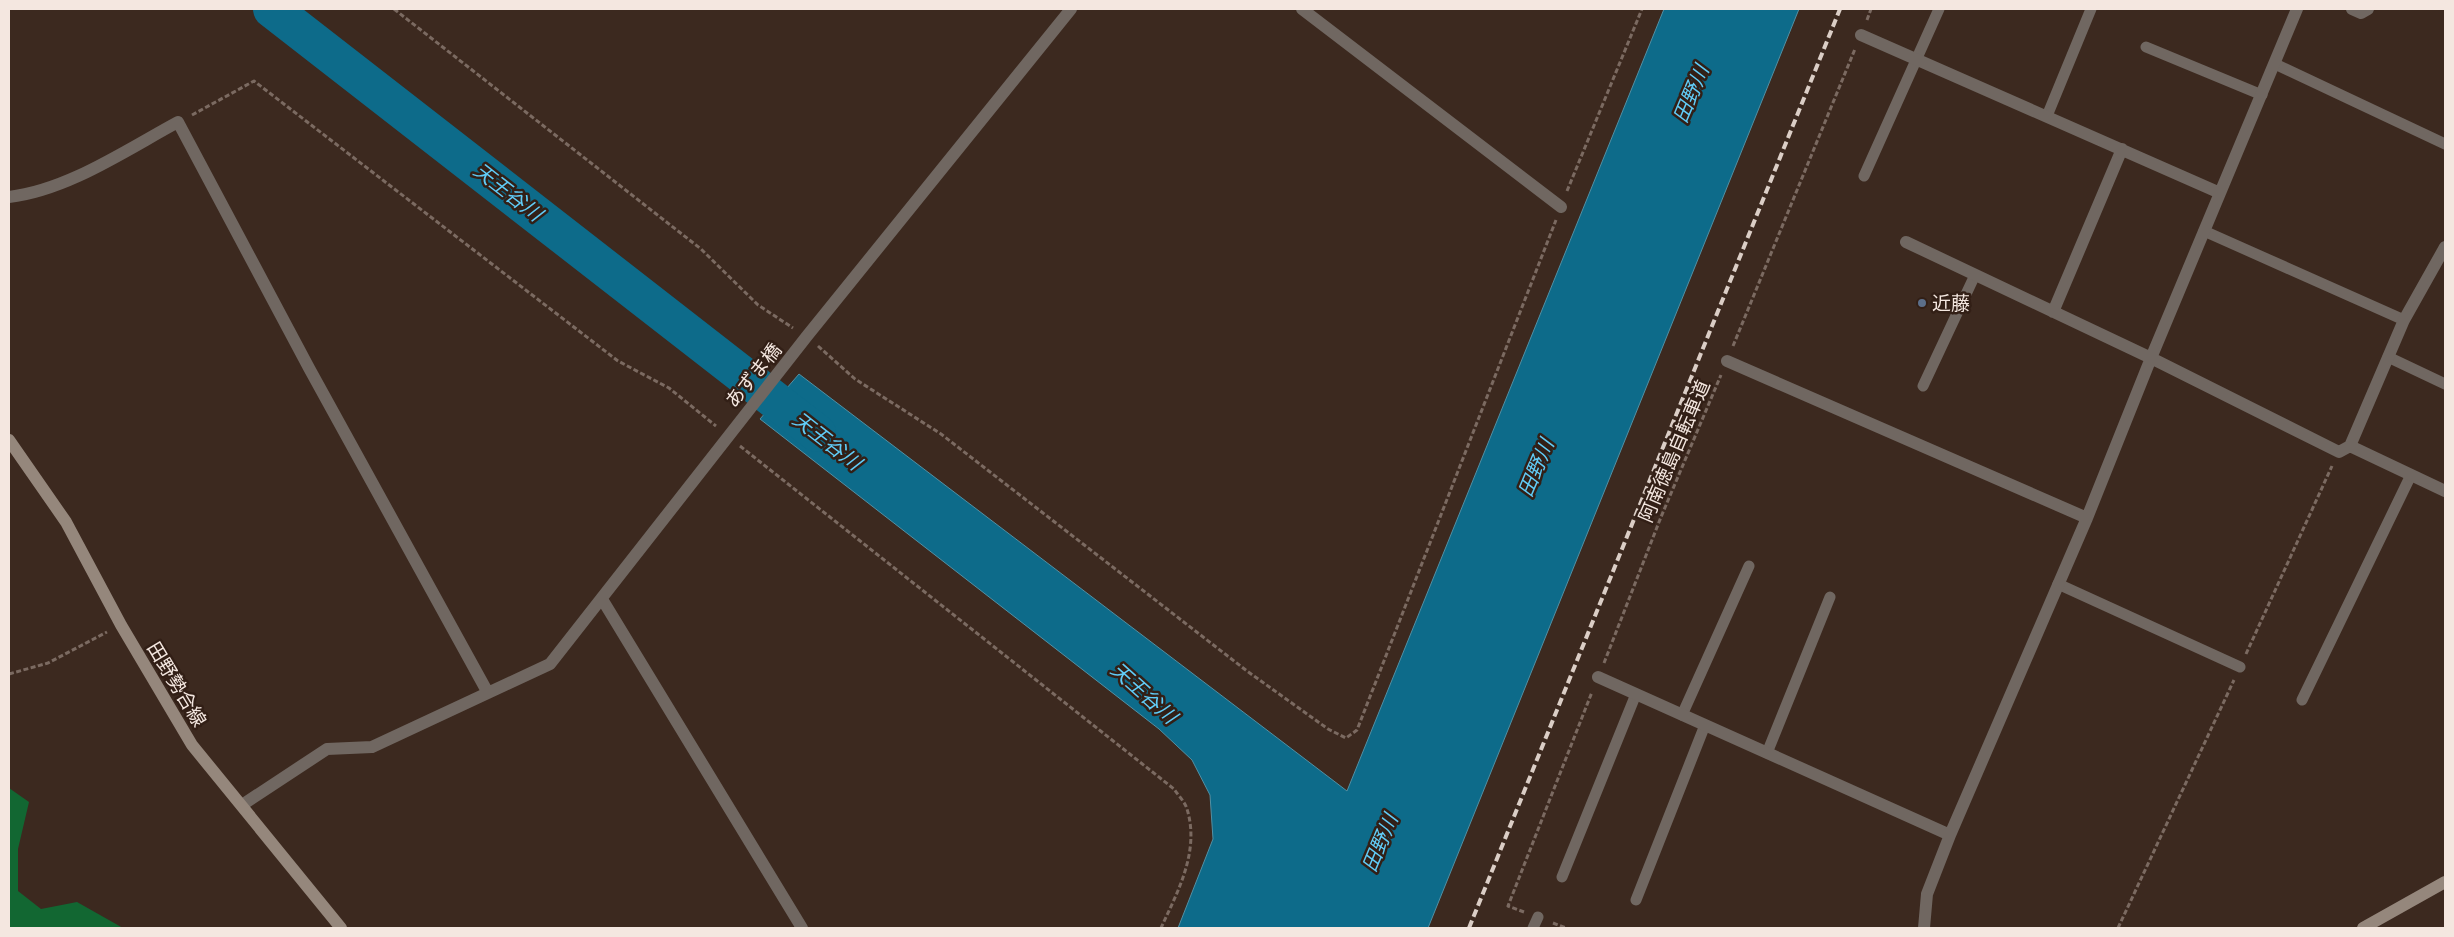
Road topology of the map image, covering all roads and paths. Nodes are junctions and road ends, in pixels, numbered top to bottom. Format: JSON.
{"nodes":[{"id":1,"x":394,"y":9,"type":"edge"},
{"id":2,"x":1071,"y":9,"type":"edge"},
{"id":3,"x":1302,"y":9,"type":"edge"},
{"id":4,"x":1642,"y":9,"type":"edge"},
{"id":5,"x":1871,"y":9,"type":"edge"},
{"id":6,"x":1939,"y":9,"type":"edge"},
{"id":7,"x":2091,"y":9,"type":"edge"},
{"id":8,"x":2297,"y":9,"type":"edge"},
{"id":9,"x":2352,"y":9,"type":"edge"},
{"id":10,"x":2368,"y":9,"type":"edge"},
{"id":11,"x":1861,"y":35,"type":"junction"},
{"id":12,"x":2146,"y":47,"type":"dead end"},
{"id":13,"x":1917,"y":59,"type":"junction"},
{"id":14,"x":2275,"y":64,"type":"junction"},
{"id":15,"x":2262,"y":95,"type":"junction"},
{"id":16,"x":2047,"y":116,"type":"junction"},
{"id":17,"x":2445,"y":144,"type":"edge"},
{"id":18,"x":2122,"y":149,"type":"junction"},
{"id":19,"x":1864,"y":176,"type":"dead end"},
{"id":20,"x":2220,"y":193,"type":"junction"},
{"id":21,"x":9,"y":196,"type":"edge"},
{"id":22,"x":1561,"y":207,"type":"junction"},
{"id":23,"x":2204,"y":231,"type":"junction"},
{"id":24,"x":1906,"y":242,"type":"dead end"},
{"id":25,"x":2445,"y":247,"type":"edge"},
{"id":26,"x":1975,"y":275,"type":"junction"},
{"id":27,"x":2053,"y":312,"type":"junction"},
{"id":28,"x":2404,"y":320,"type":"junction"},
{"id":29,"x":803,"y":342,"type":"junction"},
{"id":30,"x":2151,"y":358,"type":"junction"},
{"id":31,"x":2388,"y":358,"type":"junction"},
{"id":32,"x":1727,"y":361,"type":"junction"},
{"id":33,"x":2445,"y":384,"type":"edge"},
{"id":34,"x":1923,"y":386,"type":"dead end"},
{"id":35,"x":9,"y":440,"type":"edge"},
{"id":36,"x":2344,"y":449,"type":"junction"},
{"id":37,"x":2411,"y":474,"type":"junction"},
{"id":38,"x":2445,"y":491,"type":"edge"},
{"id":39,"x":2087,"y":518,"type":"junction"},
{"id":40,"x":1749,"y":566,"type":"dead end"},
{"id":41,"x":2058,"y":584,"type":"junction"},
{"id":42,"x":1830,"y":597,"type":"dead end"},
{"id":43,"x":602,"y":599,"type":"junction"},
{"id":44,"x":121,"y":625,"type":"junction"},
{"id":45,"x":2240,"y":667,"type":"junction"},
{"id":46,"x":9,"y":674,"type":"edge"},
{"id":47,"x":1598,"y":677,"type":"junction"},
{"id":48,"x":488,"y":693,"type":"junction"},
{"id":49,"x":1636,"y":694,"type":"junction"},
{"id":50,"x":2302,"y":700,"type":"dead end"},
{"id":51,"x":1682,"y":714,"type":"junction"},
{"id":52,"x":1705,"y":725,"type":"junction"},
{"id":53,"x":1767,"y":753,"type":"junction"},
{"id":54,"x":242,"y":805,"type":"junction"},
{"id":55,"x":1950,"y":836,"type":"junction"},
{"id":56,"x":1562,"y":877,"type":"dead end"},
{"id":57,"x":2445,"y":882,"type":"edge"},
{"id":58,"x":1636,"y":900,"type":"dead end"},
{"id":59,"x":1508,"y":906,"type":"dead end"},
{"id":60,"x":341,"y":928,"type":"edge"},
{"id":61,"x":802,"y":928,"type":"edge"},
{"id":62,"x":1924,"y":928,"type":"edge"},
{"id":63,"x":2118,"y":928,"type":"edge"},
{"id":64,"x":2363,"y":928,"type":"edge"}],
"edges":[{"from":1,"to":29,"type":"path"},
{"from":2,"to":29,"type":"street","name":"あずま橋"},
{"from":3,"to":22,"type":"street"},
{"from":4,"to":22,"type":"path"},
{"from":5,"to":11,"type":"path","name":"阿南徳島自転車道"},
{"from":6,"to":13,"type":"lane"},
{"from":7,"to":16,"type":"lane"},
{"from":8,"to":14,"type":"street"},
{"from":9,"to":10,"type":"street"},
{"from":11,"to":13,"type":"street"},
{"from":11,"to":32,"type":"path","name":"阿南徳島自転車道"},
{"from":12,"to":15,"type":"lane"},
{"from":13,"to":16,"type":"street"},
{"from":13,"to":19,"type":"lane"},
{"from":14,"to":15,"type":"street"},
{"from":14,"to":17,"type":"lane"},
{"from":15,"to":20,"type":"street"},
{"from":16,"to":18,"type":"street"},
{"from":18,"to":20,"type":"street"},
{"from":18,"to":27,"type":"street"},
{"from":20,"to":23,"type":"street"},
{"from":21,"to":48,"type":"street"},
{"from":22,"to":29,"type":"path"},
{"from":23,"to":28,"type":"lane"},
{"from":23,"to":30,"type":"street"},
{"from":24,"to":26,"type":"street"},
{"from":25,"to":28,"type":"street"},
{"from":26,"to":27,"type":"street"},
{"from":26,"to":34,"type":"lane"},
{"from":27,"to":30,"type":"street"},
{"from":28,"to":31,"type":"street"},
{"from":29,"to":43,"type":"street","name":"あずま橋"},
{"from":30,"to":36,"type":"street"},
{"from":30,"to":39,"type":"street"},
{"from":31,"to":33,"type":"lane"},
{"from":31,"to":36,"type":"street"},
{"from":32,"to":39,"type":"street"},
{"from":32,"to":47,"type":"path","name":"阿南徳島自転車道"},
{"from":35,"to":44,"type":"main road","name":"田野勢合線"},
{"from":36,"to":37,"type":"street"},
{"from":36,"to":45,"type":"path"},
{"from":37,"to":38,"type":"street"},
{"from":37,"to":50,"type":"lane"},
{"from":39,"to":41,"type":"street"},
{"from":40,"to":51,"type":"lane"},
{"from":41,"to":45,"type":"lane"},
{"from":41,"to":55,"type":"street"},
{"from":42,"to":53,"type":"lane"},
{"from":43,"to":48,"type":"street","name":"あずま橋"},
{"from":43,"to":61,"type":"street"},
{"from":44,"to":46,"type":"path"},
{"from":44,"to":54,"type":"main road","name":"田野勢合線"},
{"from":45,"to":63,"type":"path"},
{"from":47,"to":49,"type":"street"},
{"from":47,"to":59,"type":"path","name":"阿南徳島自転車道"},
{"from":48,"to":54,"type":"street","name":"あずま橋"},
{"from":49,"to":51,"type":"street"},
{"from":49,"to":56,"type":"lane"},
{"from":51,"to":52,"type":"street"},
{"from":52,"to":53,"type":"street"},
{"from":52,"to":58,"type":"lane"},
{"from":53,"to":55,"type":"street"},
{"from":54,"to":60,"type":"main road","name":"田野勢合線"},
{"from":55,"to":62,"type":"street"},
{"from":57,"to":64,"type":"main road"}]}
